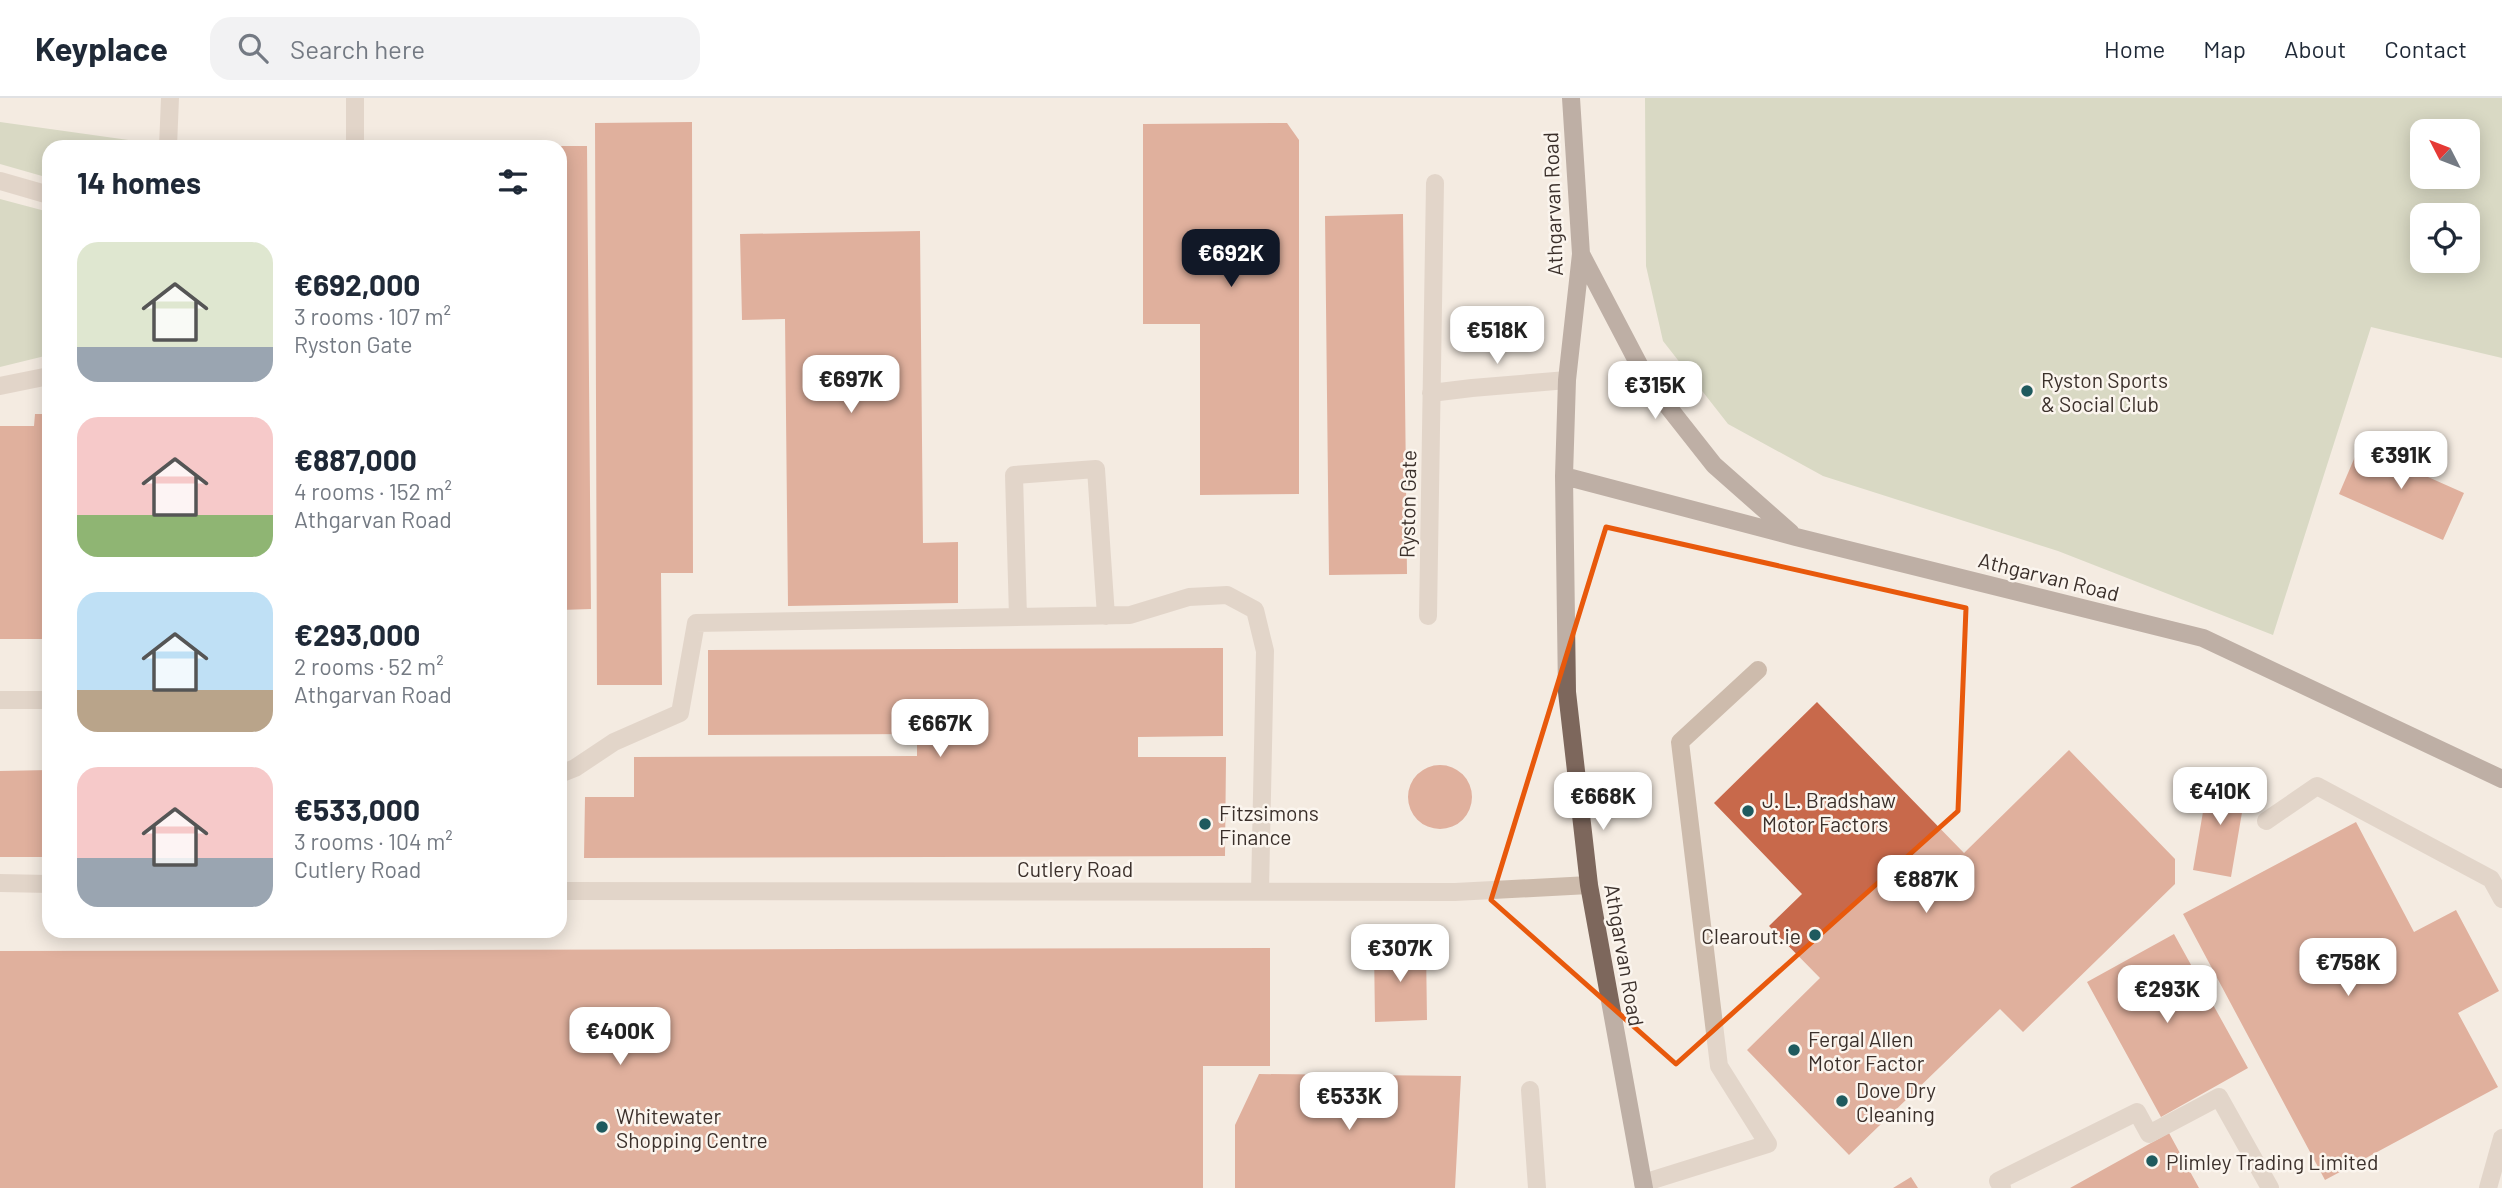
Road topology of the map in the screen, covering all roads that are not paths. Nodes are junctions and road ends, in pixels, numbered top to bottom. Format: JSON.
{"nodes":[{"id":1,"x":170,"y":98,"type":"edge"},
{"id":2,"x":355,"y":98,"type":"edge"},
{"id":3,"x":1571,"y":98,"type":"edge"},
{"id":4,"x":168,"y":140,"type":"edge"},
{"id":5,"x":355,"y":140,"type":"edge"},
{"id":6,"x":0,"y":181,"type":"edge"},
{"id":7,"x":1435,"y":183,"type":"dead end"},
{"id":8,"x":42,"y":193,"type":"edge"},
{"id":9,"x":1581,"y":254,"type":"junction"},
{"id":10,"x":42,"y":377,"type":"edge"},
{"id":11,"x":1567,"y":380,"type":"junction"},
{"id":12,"x":0,"y":386,"type":"edge"},
{"id":13,"x":1431,"y":393,"type":"junction"},
{"id":14,"x":1564,"y":476,"type":"junction"},
{"id":15,"x":1796,"y":537,"type":"junction"},
{"id":16,"x":1106,"y":616,"type":"junction"},
{"id":17,"x":1428,"y":616,"type":"dead end"},
{"id":18,"x":1018,"y":617,"type":"junction"},
{"id":19,"x":1758,"y":670,"type":"dead end"},
{"id":20,"x":0,"y":700,"type":"edge"},
{"id":21,"x":42,"y":701,"type":"edge"},
{"id":22,"x":567,"y":771,"type":"edge"},
{"id":23,"x":2502,"y":779,"type":"edge"},
{"id":24,"x":2266,"y":821,"type":"dead end"},
{"id":25,"x":0,"y":883,"type":"edge"},
{"id":26,"x":42,"y":884,"type":"edge"},
{"id":27,"x":1589,"y":885,"type":"junction"},
{"id":28,"x":567,"y":891,"type":"edge"},
{"id":29,"x":1260,"y":891,"type":"junction"},
{"id":30,"x":2502,"y":899,"type":"edge"},
{"id":31,"x":1530,"y":1090,"type":"dead end"},
{"id":32,"x":2502,"y":1138,"type":"edge"},
{"id":33,"x":1644,"y":1185,"type":"edge"},
{"id":34,"x":1537,"y":1188,"type":"edge"},
{"id":35,"x":2002,"y":1188,"type":"edge"},
{"id":36,"x":2270,"y":1188,"type":"edge"},
{"id":37,"x":2488,"y":1188,"type":"edge"}],
"edges":[{"from":1,"to":4,"type":"street"},
{"from":2,"to":5,"type":"street"},
{"from":3,"to":9,"type":"main road","name":"Athgarvan Road"},
{"from":6,"to":8,"type":"street"},
{"from":7,"to":13,"type":"street","name":"Ryston Gate"},
{"from":9,"to":11,"type":"main road","name":"Athgarvan Road"},
{"from":9,"to":15,"type":"main road"},
{"from":10,"to":12,"type":"street"},
{"from":11,"to":13,"type":"street"},
{"from":11,"to":14,"type":"main road","name":"Athgarvan Road"},
{"from":13,"to":17,"type":"street","name":"Ryston Gate"},
{"from":14,"to":15,"type":"main road","name":"Athgarvan Road"},
{"from":14,"to":27,"type":"main road","name":"Athgarvan Road"},
{"from":15,"to":23,"type":"main road","name":"Athgarvan Road"},
{"from":16,"to":18,"type":"street"},
{"from":16,"to":18,"type":"street"},
{"from":16,"to":29,"type":"street"},
{"from":18,"to":22,"type":"street"},
{"from":19,"to":33,"type":"street"},
{"from":20,"to":21,"type":"street"},
{"from":24,"to":30,"type":"street"},
{"from":25,"to":26,"type":"street"},
{"from":27,"to":29,"type":"street","name":"Cutlery Road"},
{"from":27,"to":33,"type":"main road","name":"Athgarvan Road"},
{"from":28,"to":29,"type":"street","name":"Cutlery Road"},
{"from":31,"to":34,"type":"street"},
{"from":32,"to":37,"type":"street"},
{"from":35,"to":36,"type":"street"}]}
